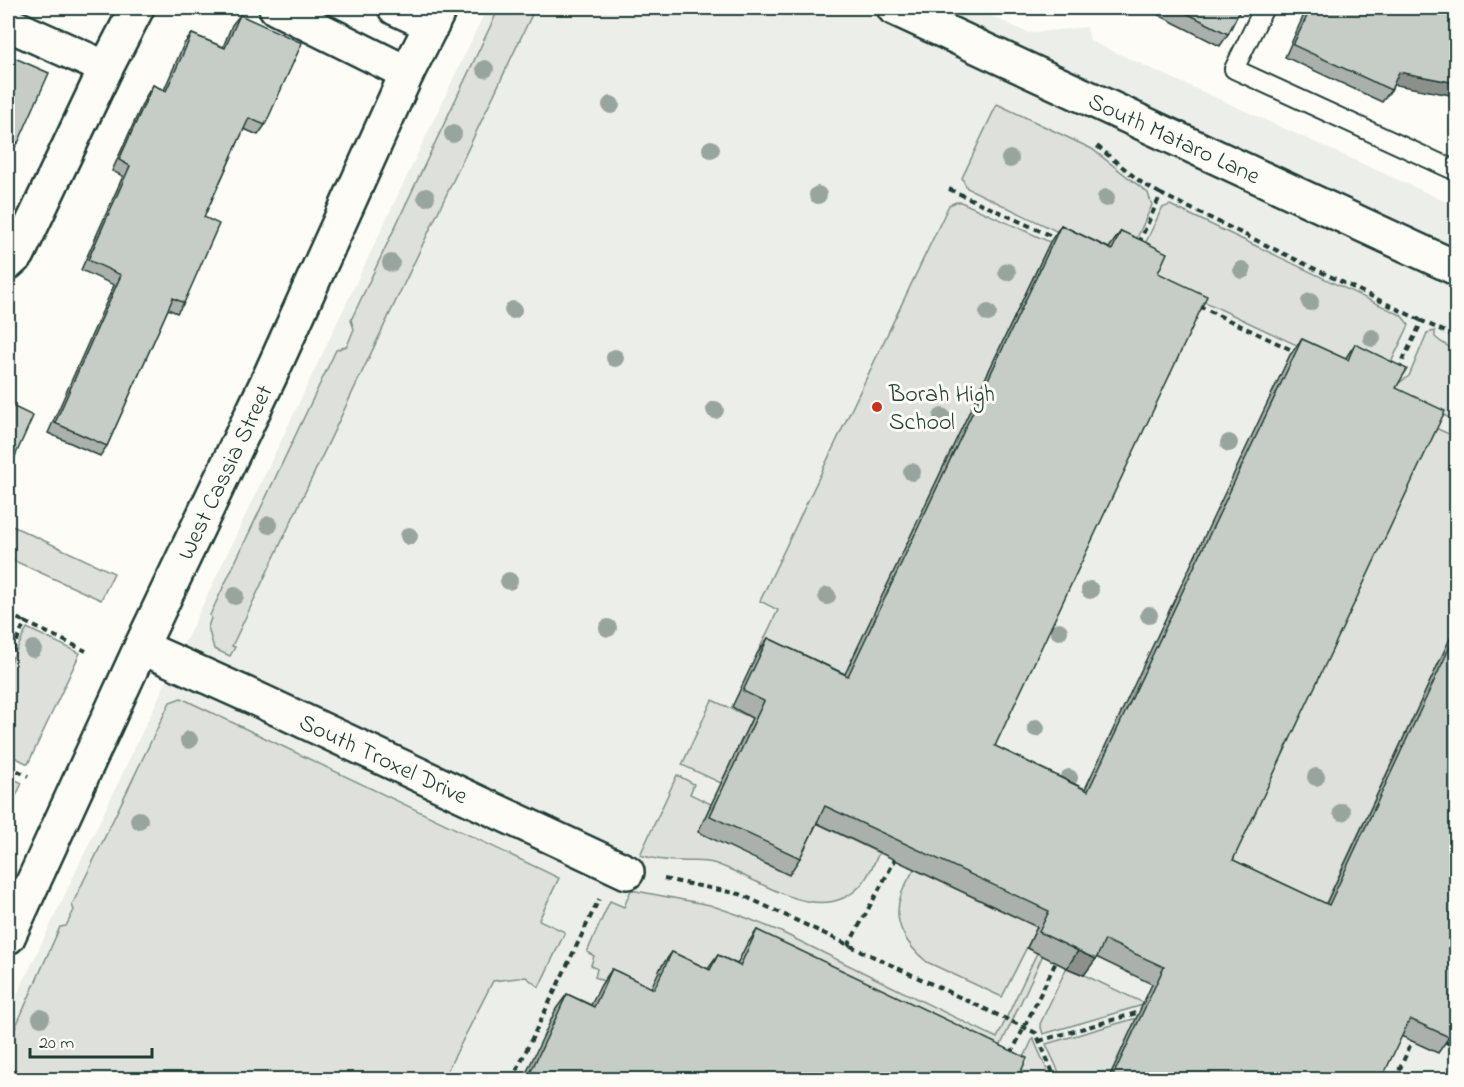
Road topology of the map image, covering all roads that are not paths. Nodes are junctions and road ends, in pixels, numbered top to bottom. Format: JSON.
{"nodes":[{"id":1,"x":137,"y":8,"type":"edge"},
{"id":2,"x":276,"y":8,"type":"edge"},
{"id":3,"x":395,"y":8,"type":"edge"},
{"id":4,"x":894,"y":8,"type":"edge"},
{"id":5,"x":1264,"y":8,"type":"edge"},
{"id":6,"x":436,"y":16,"type":"edge"},
{"id":7,"x":8,"y":24,"type":"edge"},
{"id":8,"x":106,"y":68,"type":"junction"},
{"id":9,"x":407,"y":73,"type":"junction"},
{"id":10,"x":1456,"y":171,"type":"edge"},
{"id":11,"x":8,"y":263,"type":"edge"},
{"id":12,"x":1456,"y":268,"type":"edge"},
{"id":13,"x":141,"y":647,"type":"junction"},
{"id":14,"x":621,"y":869,"type":"road end"},
{"id":15,"x":8,"y":937,"type":"edge"}],
"edges":[{"from":1,"to":8,"type":"street"},
{"from":2,"to":9,"type":"street"},
{"from":3,"to":6,"type":"street"},
{"from":4,"to":12,"type":"street","name":"South Mataro Lane"},
{"from":5,"to":10,"type":"lane"},
{"from":6,"to":9,"type":"street","name":"West Cassia Street"},
{"from":7,"to":8,"type":"street"},
{"from":8,"to":11,"type":"street"},
{"from":9,"to":13,"type":"street","name":"West Cassia Street"},
{"from":13,"to":14,"type":"street","name":"South Troxel Drive"},
{"from":13,"to":15,"type":"street","name":"West Cassia Street"}]}
